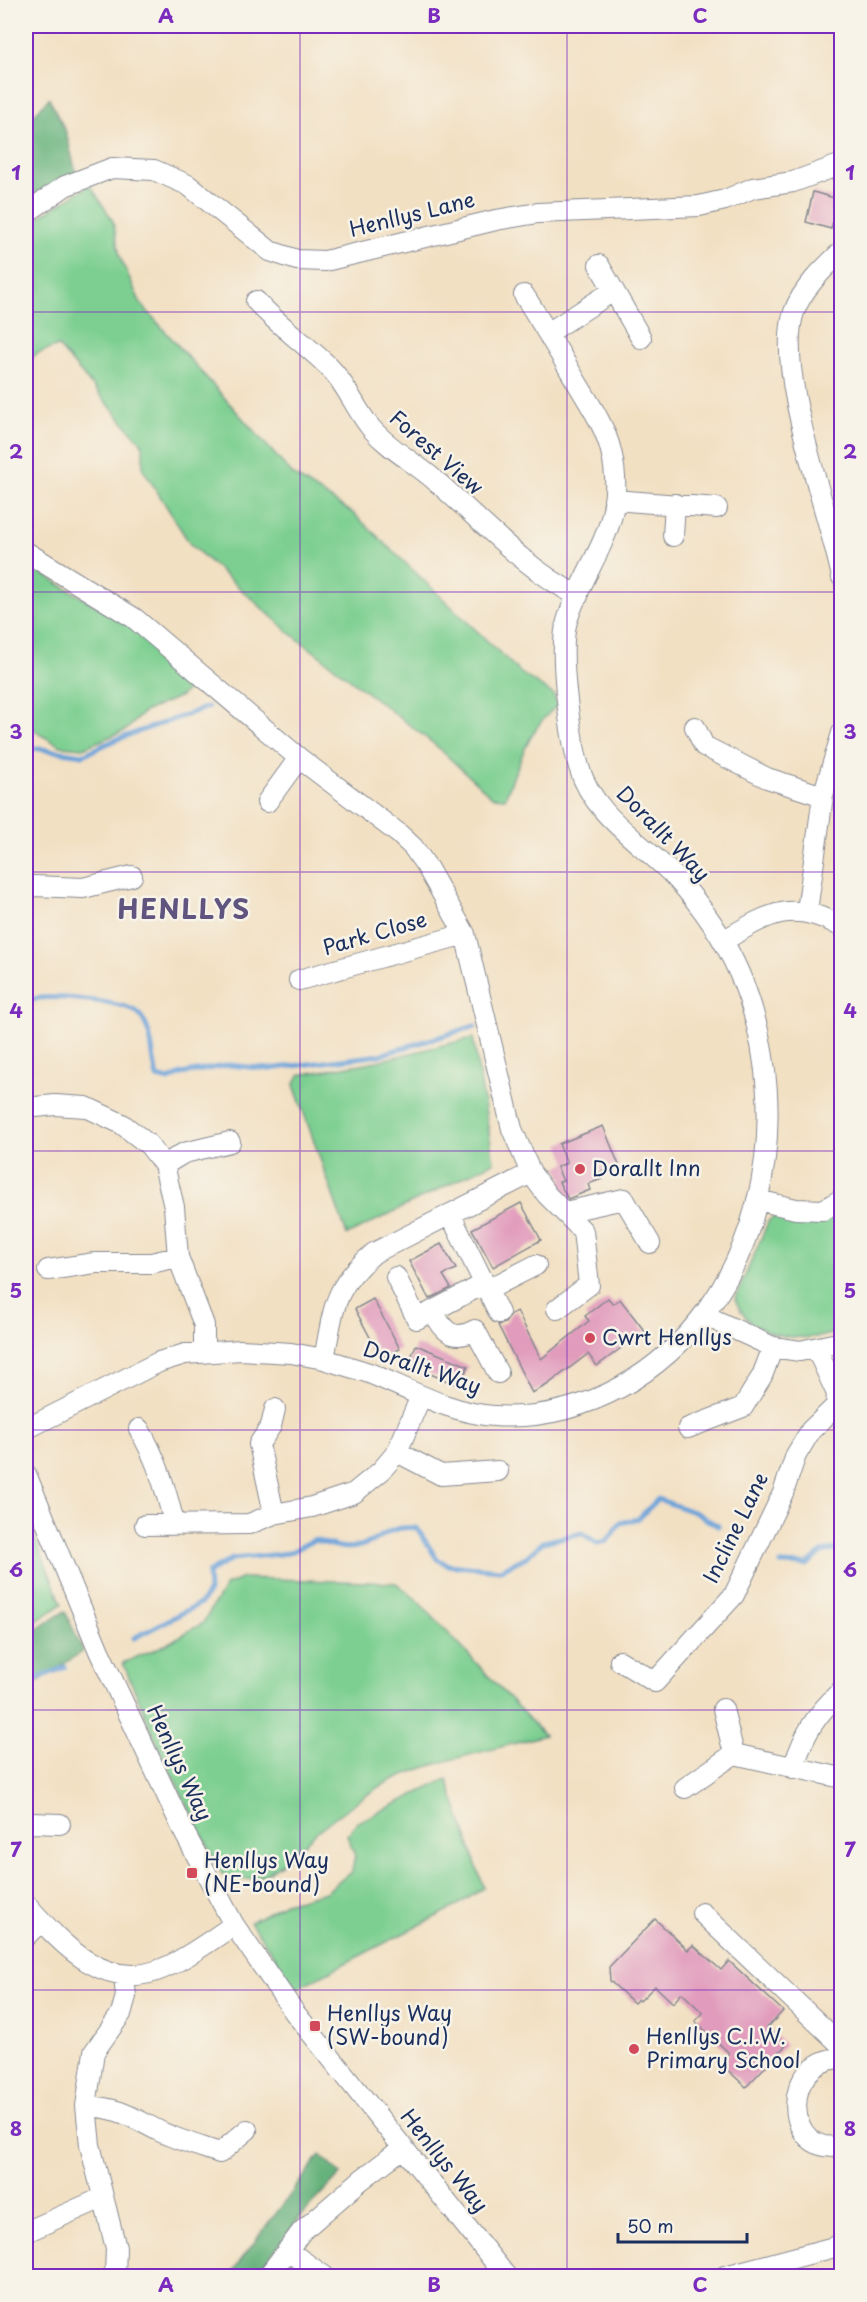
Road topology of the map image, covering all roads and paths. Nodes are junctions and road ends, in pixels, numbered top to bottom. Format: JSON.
{"nodes":[{"id":1,"x":842,"y":164,"type":"edge"},
{"id":2,"x":26,"y":213,"type":"edge"},
{"id":3,"x":842,"y":251,"type":"edge"},
{"id":4,"x":598,"y":265,"type":"dead end"},
{"id":5,"x":613,"y":291,"type":"junction"},
{"id":6,"x":524,"y":295,"type":"dead end"},
{"id":7,"x":255,"y":301,"type":"dead end"},
{"id":8,"x":548,"y":333,"type":"junction"},
{"id":9,"x":641,"y":338,"type":"dead end"},
{"id":10,"x":614,"y":500,"type":"junction"},
{"id":11,"x":675,"y":504,"type":"junction"},
{"id":12,"x":717,"y":507,"type":"dead end"},
{"id":13,"x":673,"y":536,"type":"dead end"},
{"id":14,"x":26,"y":552,"type":"edge"},
{"id":15,"x":842,"y":577,"type":"edge"},
{"id":16,"x":578,"y":596,"type":"junction"},
{"id":17,"x":695,"y":727,"type":"dead end"},
{"id":18,"x":842,"y":733,"type":"edge"},
{"id":19,"x":299,"y":758,"type":"junction"},
{"id":20,"x":823,"y":796,"type":"junction"},
{"id":21,"x":267,"y":802,"type":"dead end"},
{"id":22,"x":132,"y":876,"type":"dead end"},
{"id":23,"x":26,"y":889,"type":"edge"},
{"id":24,"x":807,"y":911,"type":"junction"},
{"id":25,"x":842,"y":927,"type":"edge"},
{"id":26,"x":465,"y":934,"type":"junction"},
{"id":27,"x":723,"y":941,"type":"junction"},
{"id":28,"x":299,"y":980,"type":"dead end"},
{"id":29,"x":26,"y":1108,"type":"edge"},
{"id":30,"x":231,"y":1142,"type":"dead end"},
{"id":31,"x":164,"y":1165,"type":"junction"},
{"id":32,"x":531,"y":1173,"type":"junction"},
{"id":33,"x":842,"y":1199,"type":"edge"},
{"id":34,"x":757,"y":1200,"type":"junction"},
{"id":35,"x":565,"y":1212,"type":"junction"},
{"id":36,"x":450,"y":1214,"type":"junction"},
{"id":37,"x":650,"y":1243,"type":"dead end"},
{"id":38,"x":178,"y":1257,"type":"junction"},
{"id":39,"x":536,"y":1265,"type":"dead end"},
{"id":40,"x":48,"y":1270,"type":"dead end"},
{"id":41,"x":396,"y":1276,"type":"dead end"},
{"id":42,"x":486,"y":1287,"type":"junction"},
{"id":43,"x":557,"y":1309,"type":"dead end"},
{"id":44,"x":433,"y":1311,"type":"junction"},
{"id":45,"x":499,"y":1313,"type":"dead end"},
{"id":46,"x":706,"y":1316,"type":"junction"},
{"id":47,"x":842,"y":1342,"type":"edge"},
{"id":48,"x":773,"y":1347,"type":"junction"},
{"id":49,"x":816,"y":1348,"type":"junction"},
{"id":50,"x":204,"y":1352,"type":"junction"},
{"id":51,"x":324,"y":1359,"type":"junction"},
{"id":52,"x":498,"y":1373,"type":"dead end"},
{"id":53,"x":421,"y":1396,"type":"junction"},
{"id":54,"x":275,"y":1409,"type":"dead end"},
{"id":55,"x":688,"y":1428,"type":"dead end"},
{"id":56,"x":26,"y":1429,"type":"edge"},
{"id":57,"x":139,"y":1430,"type":"dead end"},
{"id":58,"x":397,"y":1452,"type":"junction"},
{"id":59,"x":498,"y":1471,"type":"dead end"},
{"id":60,"x":26,"y":1474,"type":"edge"},
{"id":61,"x":274,"y":1514,"type":"junction"},
{"id":62,"x":174,"y":1523,"type":"junction"},
{"id":63,"x":145,"y":1525,"type":"dead end"},
{"id":64,"x":620,"y":1661,"type":"dead end"},
{"id":65,"x":842,"y":1690,"type":"edge"},
{"id":66,"x":723,"y":1710,"type":"dead end"},
{"id":67,"x":734,"y":1754,"type":"junction"},
{"id":68,"x":793,"y":1768,"type":"junction"},
{"id":69,"x":842,"y":1778,"type":"edge"},
{"id":70,"x":685,"y":1788,"type":"dead end"},
{"id":71,"x":60,"y":1824,"type":"dead end"},
{"id":72,"x":26,"y":1825,"type":"edge"},
{"id":73,"x":26,"y":1904,"type":"edge"},
{"id":74,"x":702,"y":1913,"type":"dead end"},
{"id":75,"x":41,"y":1921,"type":"junction"},
{"id":76,"x":234,"y":1925,"type":"junction"},
{"id":77,"x":26,"y":1936,"type":"edge"},
{"id":78,"x":124,"y":1976,"type":"junction"},
{"id":79,"x":842,"y":2046,"type":"edge"},
{"id":80,"x":842,"y":2058,"type":"edge"},
{"id":81,"x":86,"y":2106,"type":"junction"},
{"id":82,"x":247,"y":2130,"type":"dead end"},
{"id":83,"x":842,"y":2145,"type":"edge"},
{"id":84,"x":404,"y":2148,"type":"junction"},
{"id":85,"x":102,"y":2199,"type":"junction"},
{"id":86,"x":26,"y":2232,"type":"edge"},
{"id":87,"x":842,"y":2245,"type":"edge"},
{"id":88,"x":287,"y":2250,"type":"junction"},
{"id":89,"x":116,"y":2277,"type":"edge"},
{"id":90,"x":268,"y":2277,"type":"edge"},
{"id":91,"x":324,"y":2277,"type":"edge"},
{"id":92,"x":506,"y":2277,"type":"edge"},
{"id":93,"x":725,"y":2277,"type":"edge"}],
"edges":[{"from":1,"to":2,"type":"street","name":"Henllys Lane"},
{"from":3,"to":15,"type":"street"},
{"from":4,"to":5,"type":"street"},
{"from":5,"to":8,"type":"street"},
{"from":5,"to":9,"type":"street"},
{"from":6,"to":8,"type":"street","name":"Dorallt Way"},
{"from":7,"to":16,"type":"street","name":"Forest View"},
{"from":8,"to":10,"type":"street","name":"Dorallt Way"},
{"from":10,"to":11,"type":"street"},
{"from":10,"to":16,"type":"street","name":"Dorallt Way"},
{"from":11,"to":12,"type":"street"},
{"from":11,"to":13,"type":"street"},
{"from":14,"to":19,"type":"street"},
{"from":16,"to":27,"type":"street","name":"Dorallt Way"},
{"from":17,"to":20,"type":"street"},
{"from":18,"to":20,"type":"street"},
{"from":19,"to":21,"type":"street"},
{"from":19,"to":26,"type":"street"},
{"from":20,"to":24,"type":"street"},
{"from":22,"to":23,"type":"street"},
{"from":24,"to":25,"type":"street"},
{"from":24,"to":27,"type":"street"},
{"from":26,"to":28,"type":"street","name":"Park Close"},
{"from":26,"to":32,"type":"street"},
{"from":27,"to":34,"type":"street","name":"Dorallt Way"},
{"from":29,"to":31,"type":"street"},
{"from":30,"to":31,"type":"street"},
{"from":31,"to":38,"type":"street"},
{"from":32,"to":35,"type":"street"},
{"from":32,"to":36,"type":"street"},
{"from":33,"to":34,"type":"street"},
{"from":34,"to":46,"type":"street","name":"Dorallt Way"},
{"from":35,"to":37,"type":"street"},
{"from":35,"to":43,"type":"street"},
{"from":36,"to":42,"type":"street"},
{"from":36,"to":51,"type":"street"},
{"from":38,"to":40,"type":"street"},
{"from":38,"to":50,"type":"street"},
{"from":39,"to":42,"type":"street"},
{"from":41,"to":44,"type":"street"},
{"from":42,"to":44,"type":"street"},
{"from":42,"to":45,"type":"street"},
{"from":44,"to":52,"type":"street"},
{"from":46,"to":48,"type":"street"},
{"from":46,"to":53,"type":"street","name":"Dorallt Way"},
{"from":47,"to":49,"type":"street"},
{"from":48,"to":49,"type":"street"},
{"from":48,"to":55,"type":"street"},
{"from":49,"to":64,"type":"street","name":"Incline Lane"},
{"from":50,"to":51,"type":"street","name":"Dorallt Way"},
{"from":50,"to":56,"type":"street","name":"Dorallt Way"},
{"from":51,"to":53,"type":"street","name":"Dorallt Way"},
{"from":53,"to":58,"type":"street"},
{"from":54,"to":61,"type":"street"},
{"from":57,"to":62,"type":"street"},
{"from":58,"to":59,"type":"street"},
{"from":58,"to":61,"type":"street"},
{"from":60,"to":76,"type":"street","name":"Henllys Way"},
{"from":61,"to":62,"type":"street"},
{"from":62,"to":63,"type":"street"},
{"from":65,"to":68,"type":"street"},
{"from":66,"to":67,"type":"street"},
{"from":67,"to":68,"type":"street"},
{"from":67,"to":70,"type":"street"},
{"from":68,"to":69,"type":"street"},
{"from":71,"to":72,"type":"street"},
{"from":73,"to":75,"type":"street"},
{"from":74,"to":79,"type":"street"},
{"from":75,"to":77,"type":"street"},
{"from":75,"to":78,"type":"street"},
{"from":76,"to":78,"type":"street"},
{"from":76,"to":84,"type":"street","name":"Henllys Way"},
{"from":78,"to":81,"type":"street"},
{"from":80,"to":83,"type":"street"},
{"from":81,"to":82,"type":"street"},
{"from":81,"to":85,"type":"street"},
{"from":84,"to":88,"type":"street"},
{"from":84,"to":92,"type":"street","name":"Henllys Way"},
{"from":85,"to":86,"type":"street"},
{"from":85,"to":89,"type":"street"},
{"from":87,"to":93,"type":"street"},
{"from":88,"to":90,"type":"street"},
{"from":88,"to":91,"type":"street"}]}
